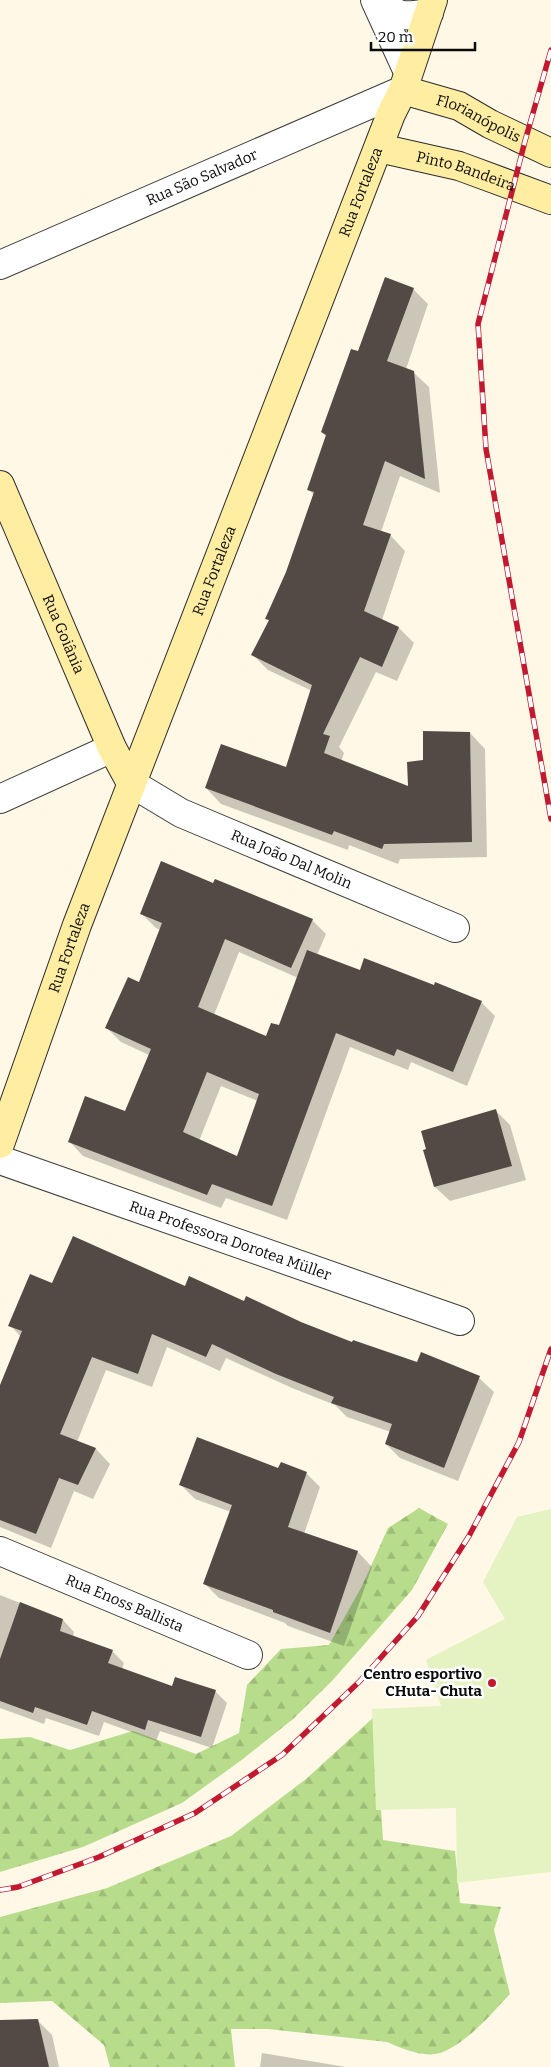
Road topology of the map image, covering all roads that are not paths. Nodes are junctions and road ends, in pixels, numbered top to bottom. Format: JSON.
{"nodes":[{"id":1,"x":377,"y":0,"type":"edge"},
{"id":2,"x":431,"y":6,"type":"edge"},
{"id":3,"x":406,"y":81,"type":"junction"},
{"id":4,"x":378,"y":148,"type":"junction"},
{"id":5,"x":551,"y":153,"type":"edge"},
{"id":6,"x":551,"y":200,"type":"edge"},
{"id":7,"x":0,"y":266,"type":"edge"},
{"id":8,"x":0,"y":485,"type":"edge"},
{"id":9,"x":112,"y":748,"type":"junction"},
{"id":10,"x":131,"y":783,"type":"junction"},
{"id":11,"x":0,"y":799,"type":"edge"},
{"id":12,"x":455,"y":928,"type":"dead end"},
{"id":13,"x":0,"y":1144,"type":"edge"},
{"id":14,"x":0,"y":1160,"type":"edge"},
{"id":15,"x":460,"y":1321,"type":"dead end"},
{"id":16,"x":0,"y":1551,"type":"edge"},
{"id":17,"x":248,"y":1655,"type":"dead end"}],
"edges":[{"from":1,"to":2,"type":"street"},
{"from":1,"to":3,"type":"street"},
{"from":2,"to":3,"type":"main road","name":"Rua Fortaleza"},
{"from":3,"to":4,"type":"main road","name":"Rua Fortaleza"},
{"from":3,"to":5,"type":"main road","name":"Florianópolis"},
{"from":3,"to":7,"type":"street","name":"Rua São Salvador"},
{"from":4,"to":6,"type":"main road","name":"Pinto Bandeira"},
{"from":4,"to":10,"type":"main road","name":"Rua Fortaleza"},
{"from":8,"to":9,"type":"main road","name":"Rua Goiânia"},
{"from":9,"to":10,"type":"main road","name":"Rua Goiânia"},
{"from":9,"to":11,"type":"street"},
{"from":10,"to":12,"type":"street","name":"Rua João Dal Molin"},
{"from":10,"to":13,"type":"main road","name":"Rua Fortaleza"},
{"from":14,"to":15,"type":"street","name":"Rua Professora Dorotea Müller"},
{"from":16,"to":17,"type":"street","name":"Rua Enoss Ballista"}]}
